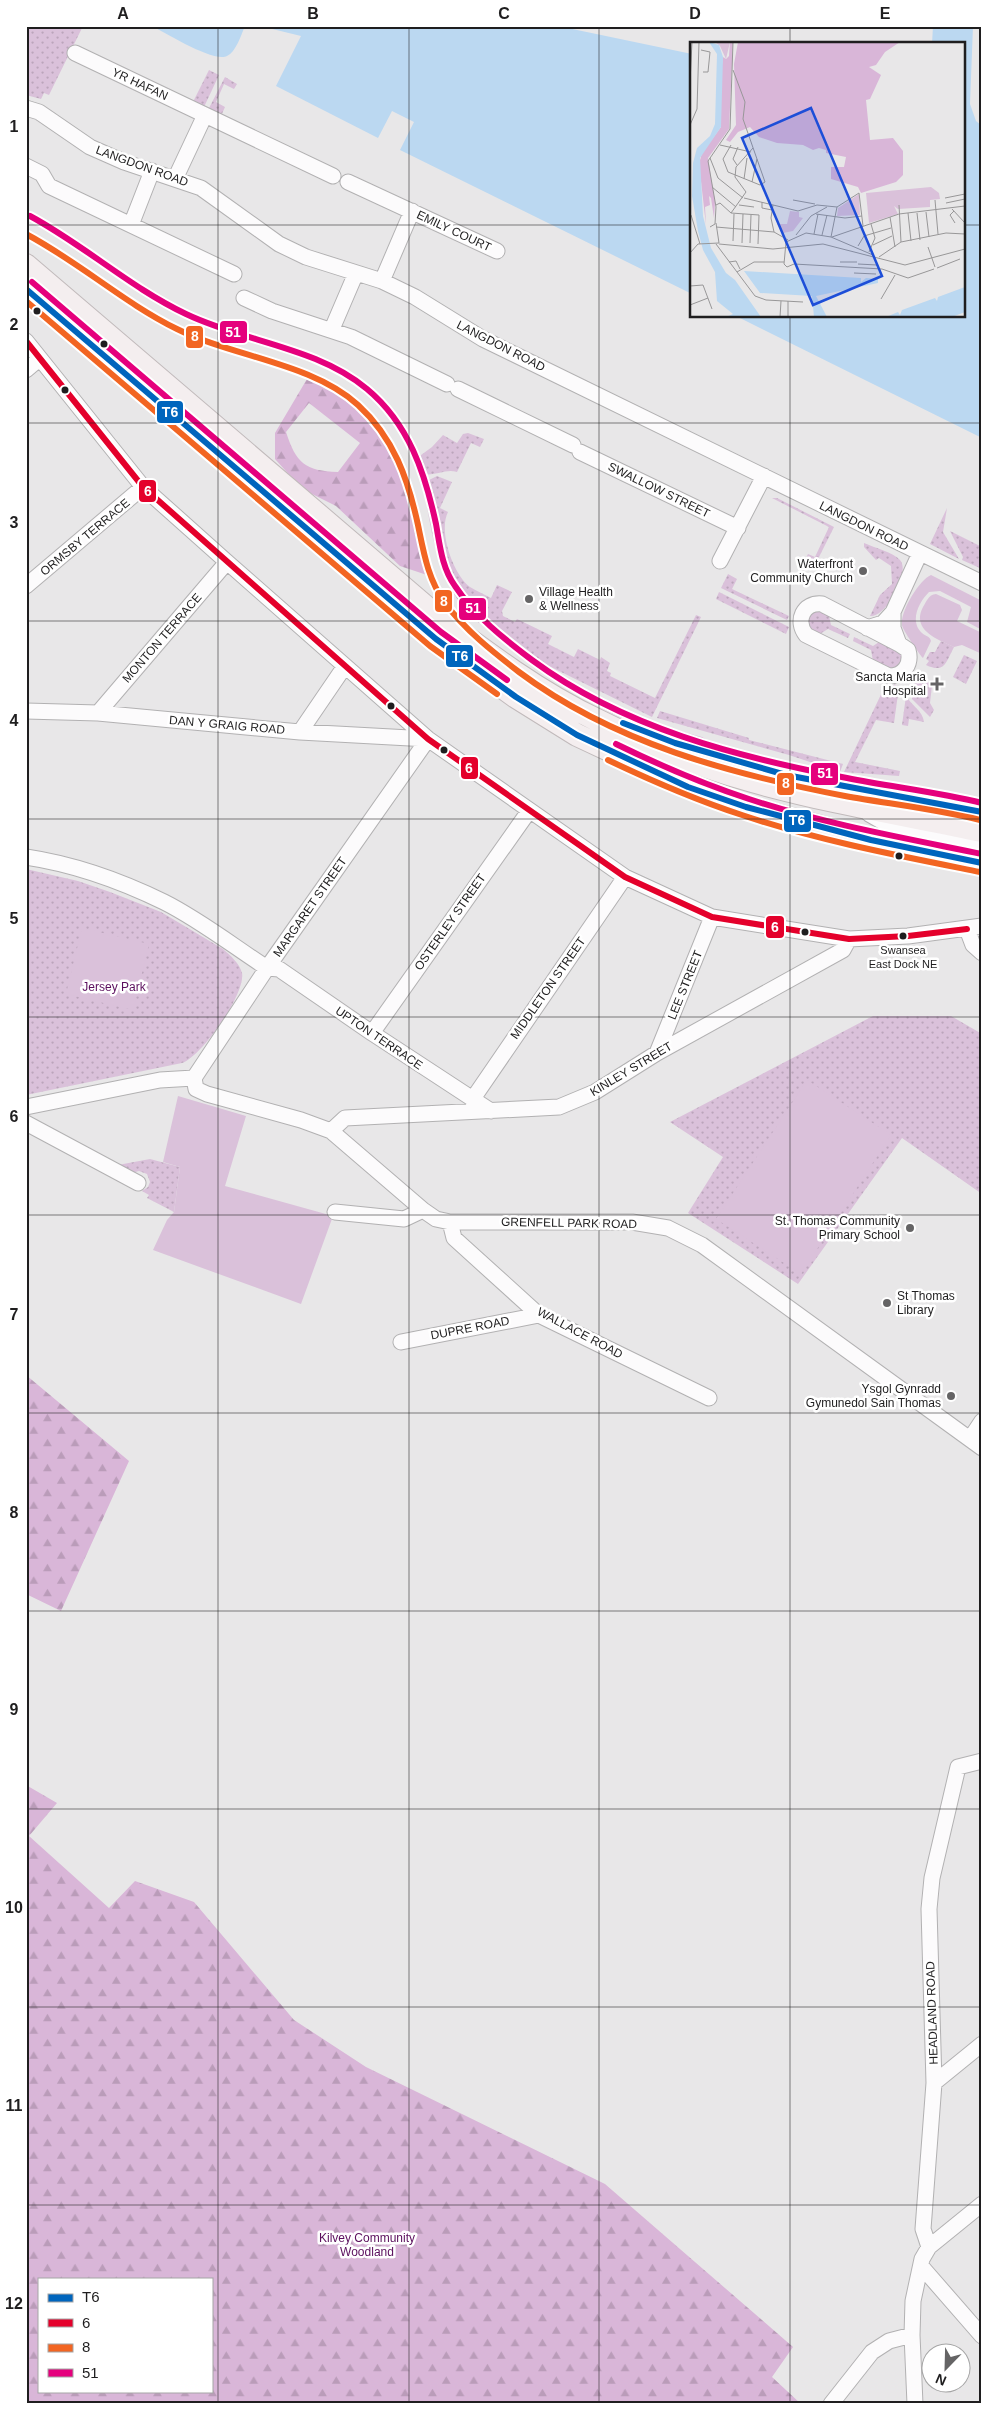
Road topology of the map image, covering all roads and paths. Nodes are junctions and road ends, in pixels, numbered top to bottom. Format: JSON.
{"nodes":[{"id":1,"x":75,"y":53,"type":"dead end"},
{"id":2,"x":26,"y":108,"type":"edge"},
{"id":3,"x":205,"y":115,"type":"junction"},
{"id":4,"x":26,"y":166,"type":"edge"},
{"id":5,"x":152,"y":171,"type":"junction"},
{"id":6,"x":333,"y":176,"type":"dead end"},
{"id":7,"x":176,"y":179,"type":"junction"},
{"id":8,"x":348,"y":182,"type":"dead end"},
{"id":9,"x":412,"y":211,"type":"junction"},
{"id":10,"x":131,"y":225,"type":"junction"},
{"id":11,"x":497,"y":251,"type":"dead end"},
{"id":12,"x":26,"y":265,"type":"edge"},
{"id":13,"x":356,"y":273,"type":"junction"},
{"id":14,"x":234,"y":274,"type":"dead end"},
{"id":15,"x":382,"y":281,"type":"junction"},
{"id":16,"x":26,"y":289,"type":"edge"},
{"id":17,"x":244,"y":298,"type":"dead end"},
{"id":18,"x":332,"y":329,"type":"junction"},
{"id":19,"x":26,"y":341,"type":"edge"},
{"id":20,"x":39,"y":359,"type":"junction"},
{"id":21,"x":26,"y":370,"type":"edge"},
{"id":22,"x":764,"y":476,"type":"junction"},
{"id":23,"x":143,"y":487,"type":"junction"},
{"id":24,"x":738,"y":528,"type":"junction"},
{"id":25,"x":920,"y":553,"type":"junction"},
{"id":26,"x":720,"y":561,"type":"dead end"},
{"id":27,"x":227,"y":562,"type":"junction"},
{"id":28,"x":982,"y":583,"type":"edge"},
{"id":29,"x":26,"y":586,"type":"edge"},
{"id":30,"x":893,"y":612,"type":"junction"},
{"id":31,"x":867,"y":628,"type":"junction"},
{"id":32,"x":899,"y":644,"type":"junction"},
{"id":33,"x":345,"y":666,"type":"junction"},
{"id":34,"x":26,"y":711,"type":"edge"},
{"id":35,"x":98,"y":713,"type":"junction"},
{"id":36,"x":300,"y":732,"type":"junction"},
{"id":37,"x":428,"y":739,"type":"junction"},
{"id":38,"x":854,"y":805,"type":"junction"},
{"id":39,"x":529,"y":811,"type":"junction"},
{"id":40,"x":982,"y":831,"type":"edge"},
{"id":41,"x":982,"y":844,"type":"edge"},
{"id":42,"x":26,"y":857,"type":"edge"},
{"id":43,"x":982,"y":863,"type":"edge"},
{"id":44,"x":625,"y":877,"type":"junction"},
{"id":45,"x":712,"y":917,"type":"junction"},
{"id":46,"x":974,"y":928,"type":"edge"},
{"id":47,"x":849,"y":939,"type":"junction"},
{"id":48,"x":982,"y":953,"type":"edge"},
{"id":49,"x":267,"y":968,"type":"junction"},
{"id":50,"x":372,"y":1034,"type":"junction"},
{"id":51,"x":657,"y":1053,"type":"junction"},
{"id":52,"x":194,"y":1078,"type":"junction"},
{"id":53,"x":472,"y":1100,"type":"junction"},
{"id":54,"x":26,"y":1107,"type":"edge"},
{"id":55,"x":491,"y":1111,"type":"junction"},
{"id":56,"x":26,"y":1123,"type":"edge"},
{"id":57,"x":331,"y":1131,"type":"junction"},
{"id":58,"x":138,"y":1183,"type":"dead end"},
{"id":59,"x":423,"y":1210,"type":"junction"},
{"id":60,"x":335,"y":1212,"type":"dead end"},
{"id":61,"x":450,"y":1222,"type":"junction"},
{"id":62,"x":539,"y":1315,"type":"junction"},
{"id":63,"x":401,"y":1342,"type":"dead end"},
{"id":64,"x":709,"y":1398,"type":"dead end"},
{"id":65,"x":982,"y":1421,"type":"edge"},
{"id":66,"x":976,"y":1443,"type":"edge"},
{"id":67,"x":982,"y":1761,"type":"edge"},
{"id":68,"x":982,"y":2044,"type":"edge"},
{"id":69,"x":934,"y":2084,"type":"junction"},
{"id":70,"x":979,"y":2210,"type":"edge"},
{"id":71,"x":924,"y":2257,"type":"junction"},
{"id":72,"x":912,"y":2335,"type":"junction"},
{"id":73,"x":982,"y":2336,"type":"edge"},
{"id":74,"x":832,"y":2404,"type":"edge"},
{"id":75,"x":914,"y":2404,"type":"edge"}],
"edges":[{"from":1,"to":3,"type":"street","name":"YR HAFAN"},
{"from":2,"to":5,"type":"street","name":"LANGDON ROAD"},
{"from":3,"to":6,"type":"street","name":"YR HAFAN"},
{"from":3,"to":7,"type":"street"},
{"from":4,"to":10,"type":"street"},
{"from":5,"to":7,"type":"street","name":"LANGDON ROAD"},
{"from":5,"to":10,"type":"street"},
{"from":7,"to":13,"type":"street","name":"LANGDON ROAD"},
{"from":8,"to":9,"type":"street","name":"EMILY COURT"},
{"from":9,"to":11,"type":"street","name":"EMILY COURT"},
{"from":9,"to":15,"type":"street","name":"EMILY COURT"},
{"from":10,"to":14,"type":"street"},
{"from":12,"to":38,"type":"highway"},
{"from":13,"to":15,"type":"street","name":"LANGDON ROAD"},
{"from":13,"to":18,"type":"street"},
{"from":15,"to":22,"type":"street","name":"LANGDON ROAD"},
{"from":16,"to":43,"type":"highway"},
{"from":17,"to":18,"type":"street","name":"SWALLOW STREET"},
{"from":18,"to":24,"type":"street","name":"SWALLOW STREET"},
{"from":19,"to":20,"type":"street"},
{"from":20,"to":21,"type":"street"},
{"from":20,"to":23,"type":"street"},
{"from":22,"to":24,"type":"street"},
{"from":22,"to":25,"type":"street","name":"LANGDON ROAD"},
{"from":23,"to":27,"type":"street"},
{"from":23,"to":29,"type":"street","name":"ORMSBY TERRACE"},
{"from":24,"to":26,"type":"street"},
{"from":25,"to":28,"type":"street","name":"LANGDON ROAD"},
{"from":25,"to":30,"type":"street"},
{"from":27,"to":33,"type":"street"},
{"from":27,"to":35,"type":"street","name":"MONTON TERRACE"},
{"from":30,"to":31,"type":"street"},
{"from":30,"to":32,"type":"street"},
{"from":31,"to":32,"type":"street"},
{"from":31,"to":32,"type":"street"},
{"from":33,"to":36,"type":"street"},
{"from":33,"to":37,"type":"street"},
{"from":34,"to":35,"type":"street","name":"DAN Y GRAIG ROAD"},
{"from":35,"to":36,"type":"street","name":"DAN Y GRAIG ROAD"},
{"from":36,"to":37,"type":"street","name":"DAN Y GRAIG ROAD"},
{"from":37,"to":39,"type":"street"},
{"from":37,"to":49,"type":"street","name":"MARGARET STREET"},
{"from":38,"to":40,"type":"highway"},
{"from":38,"to":41,"type":"street"},
{"from":39,"to":44,"type":"street"},
{"from":39,"to":50,"type":"street","name":"OSTERLEY STREET"},
{"from":42,"to":49,"type":"street","name":"UPTON TERRACE"},
{"from":44,"to":45,"type":"street"},
{"from":44,"to":53,"type":"street","name":"MIDDLETON STREET"},
{"from":45,"to":47,"type":"street"},
{"from":45,"to":51,"type":"street","name":"LEE STREET"},
{"from":46,"to":47,"type":"street"},
{"from":46,"to":48,"type":"street"},
{"from":47,"to":51,"type":"street","name":"KINLEY STREET"},
{"from":49,"to":50,"type":"street","name":"UPTON TERRACE"},
{"from":49,"to":52,"type":"street","name":"MARGARET STREET"},
{"from":50,"to":53,"type":"street","name":"UPTON TERRACE"},
{"from":51,"to":55,"type":"street","name":"KINLEY STREET"},
{"from":52,"to":54,"type":"street"},
{"from":52,"to":57,"type":"street","name":"GRENFELL PARK ROAD"},
{"from":53,"to":55,"type":"street","name":"UPTON TERRACE"},
{"from":55,"to":57,"type":"street","name":"KINLEY STREET"},
{"from":56,"to":58,"type":"street"},
{"from":57,"to":59,"type":"street","name":"GRENFELL PARK ROAD"},
{"from":59,"to":60,"type":"street"},
{"from":59,"to":61,"type":"street","name":"GRENFELL PARK ROAD"},
{"from":61,"to":62,"type":"street","name":"WALLACE ROAD"},
{"from":61,"to":66,"type":"street","name":"GRENFELL PARK ROAD"},
{"from":62,"to":63,"type":"street","name":"DUPRE ROAD"},
{"from":62,"to":64,"type":"street","name":"WALLACE ROAD"},
{"from":65,"to":66,"type":"street"},
{"from":67,"to":69,"type":"street","name":"HEADLAND ROAD"},
{"from":68,"to":69,"type":"street"},
{"from":69,"to":71,"type":"street","name":"HEADLAND ROAD"},
{"from":70,"to":71,"type":"street"},
{"from":71,"to":72,"type":"street"},
{"from":71,"to":73,"type":"street"},
{"from":72,"to":74,"type":"street"},
{"from":72,"to":75,"type":"street"}]}
